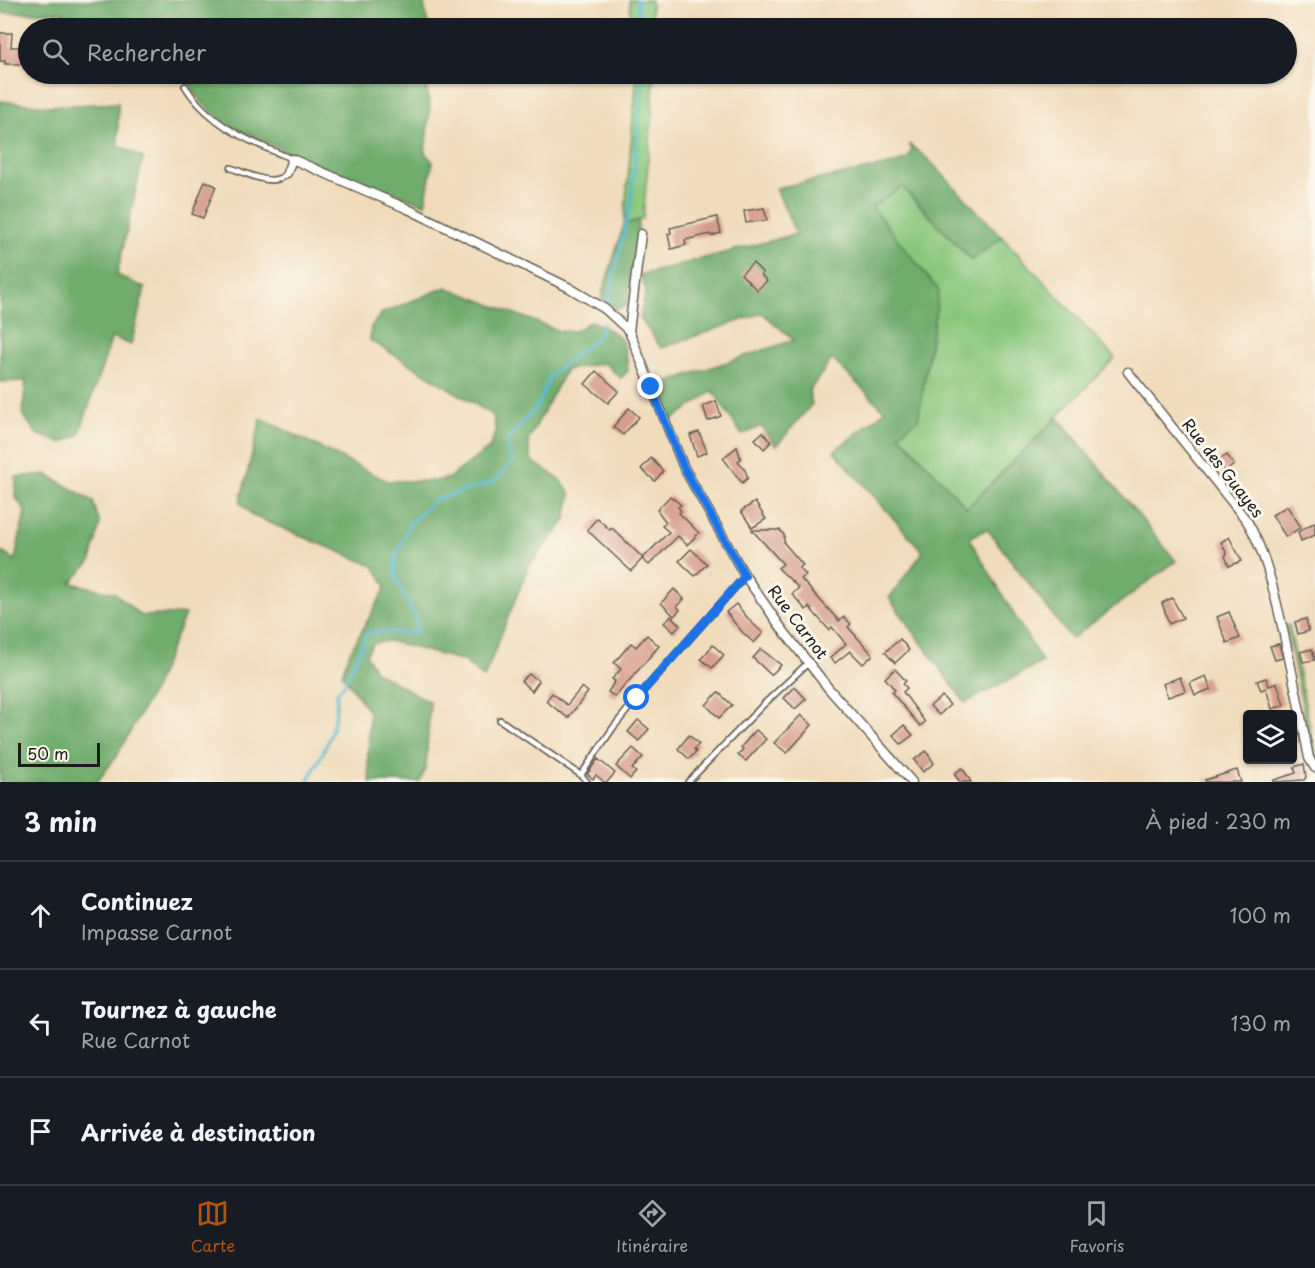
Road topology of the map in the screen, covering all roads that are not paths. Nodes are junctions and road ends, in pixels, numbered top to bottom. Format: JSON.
{"nodes":[{"id":1,"x":185,"y":86,"type":"dead end"},
{"id":2,"x":292,"y":159,"type":"junction"},
{"id":3,"x":231,"y":168,"type":"dead end"},
{"id":4,"x":287,"y":173,"type":"joint"},
{"id":5,"x":641,"y":234,"type":"dead end"},
{"id":6,"x":629,"y":331,"type":"junction"},
{"id":7,"x":1128,"y":372,"type":"dead end"},
{"id":8,"x":745,"y":576,"type":"junction"},
{"id":9,"x":808,"y":663,"type":"junction"},
{"id":10,"x":500,"y":720,"type":"dead end"},
{"id":11,"x":1315,"y":768,"type":"edge"},
{"id":12,"x":581,"y":775,"type":"junction"},
{"id":13,"x":587,"y":782,"type":"edge"},
{"id":14,"x":688,"y":782,"type":"edge"},
{"id":15,"x":912,"y":782,"type":"edge"}],
"edges":[{"from":1,"to":2,"type":"lane"},
{"from":2,"to":4,"type":"street"},
{"from":2,"to":6,"type":"street"},
{"from":3,"to":4,"type":"lane"},
{"from":5,"to":6,"type":"street"},
{"from":6,"to":8,"type":"street","name":"Rue Carnot"},
{"from":7,"to":11,"type":"street","name":"Rue des Guayes"},
{"from":8,"to":9,"type":"street","name":"Rue Carnot"},
{"from":8,"to":12,"type":"lane"},
{"from":9,"to":14,"type":"lane"},
{"from":9,"to":15,"type":"street","name":"Rue Carnot"},
{"from":10,"to":12,"type":"lane"},
{"from":12,"to":13,"type":"lane"}]}
